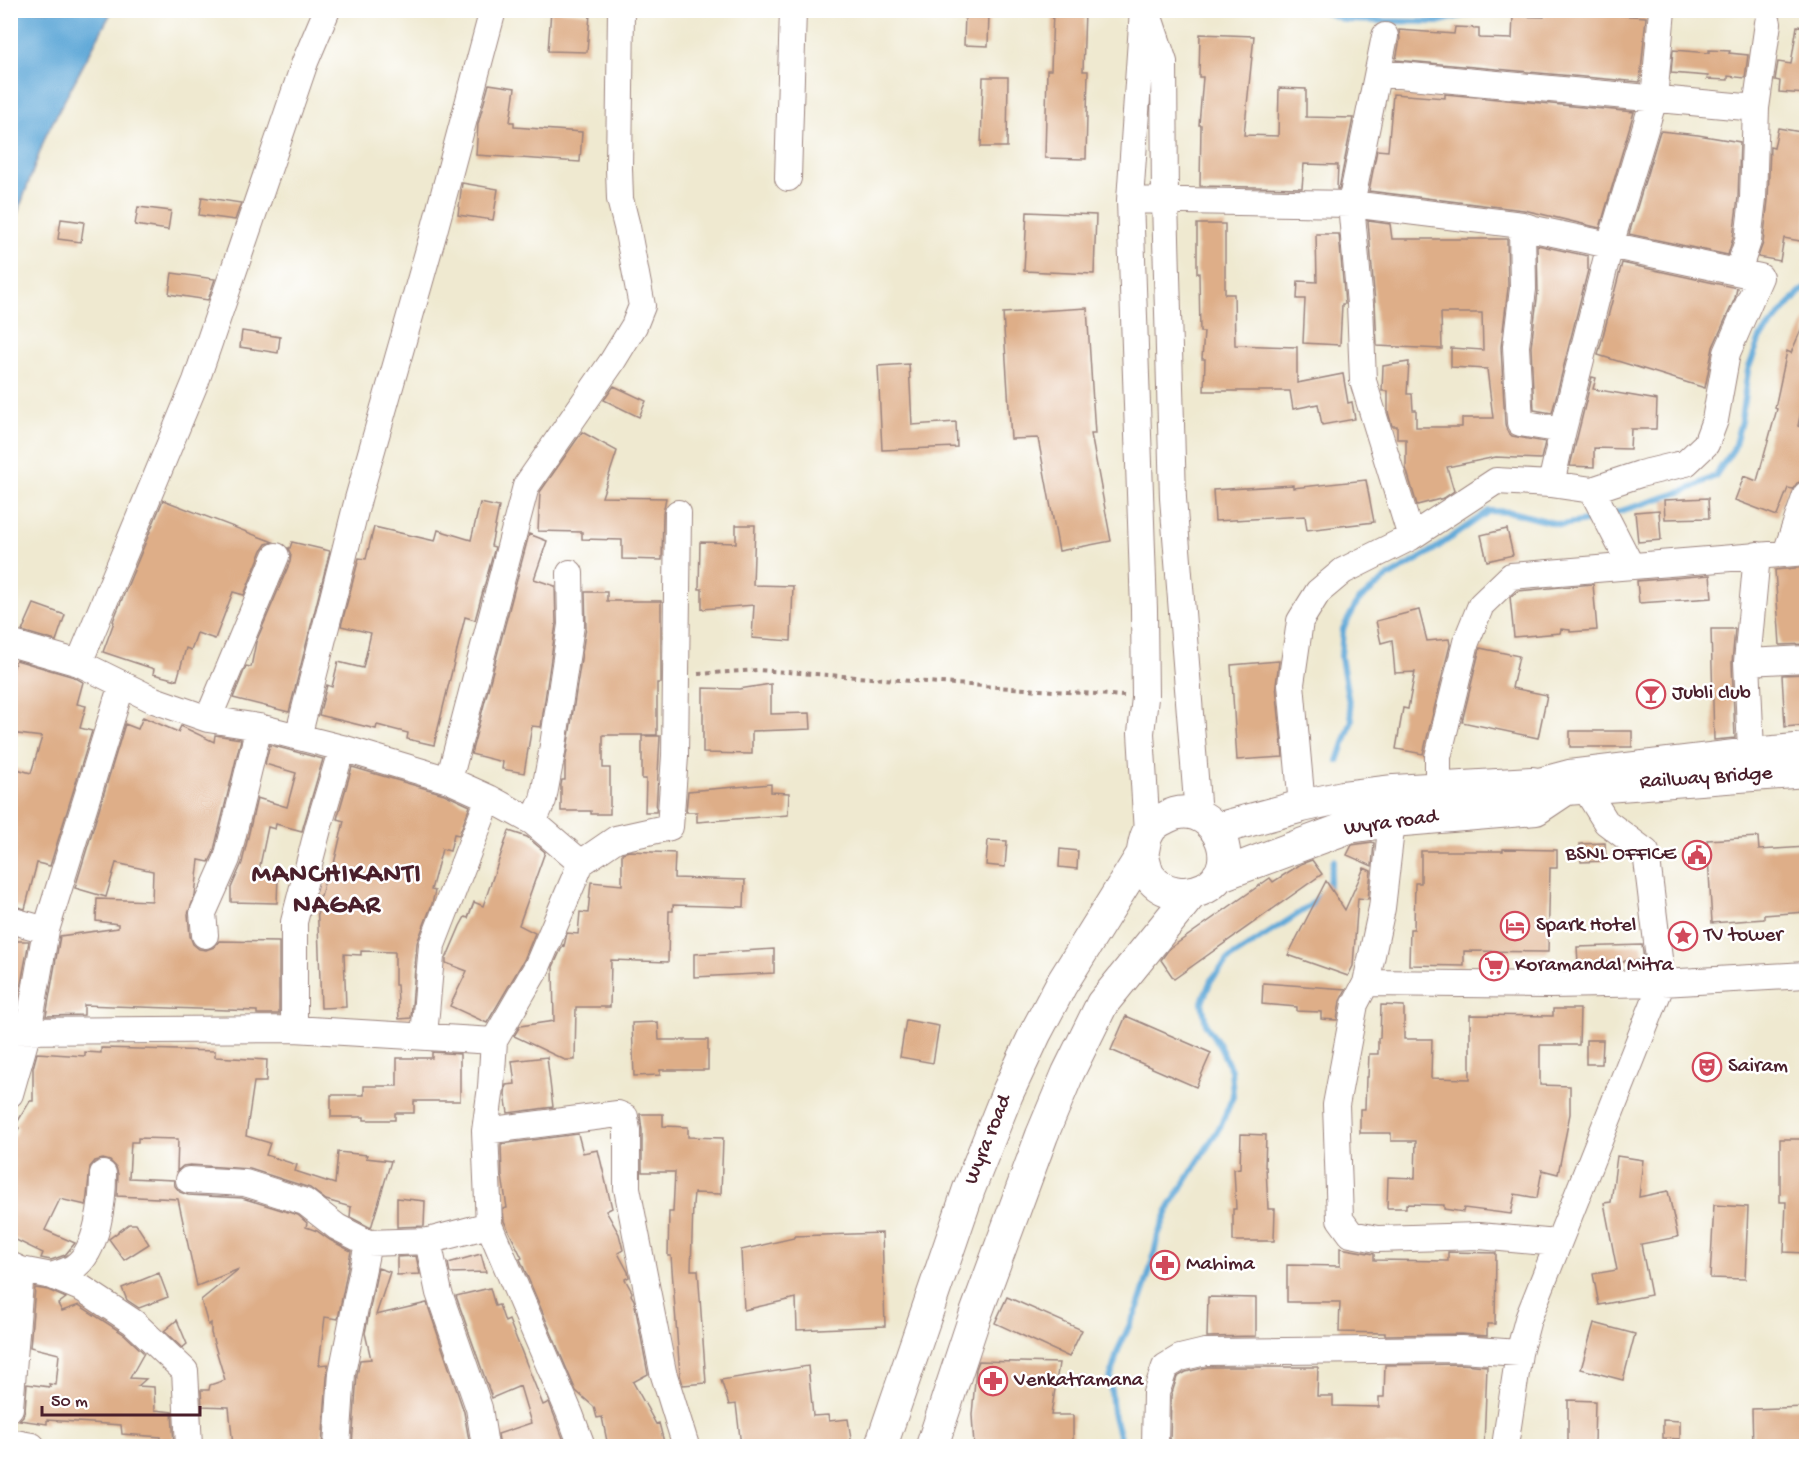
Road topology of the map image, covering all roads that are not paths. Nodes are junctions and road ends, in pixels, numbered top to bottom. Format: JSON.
{"nodes":[{"id":1,"x":327,"y":10,"type":"edge"},
{"id":2,"x":493,"y":10,"type":"edge"},
{"id":3,"x":621,"y":10,"type":"edge"},
{"id":4,"x":793,"y":10,"type":"edge"},
{"id":5,"x":1145,"y":10,"type":"edge"},
{"id":6,"x":1662,"y":10,"type":"edge"},
{"id":7,"x":1768,"y":23,"type":"dead end"},
{"id":8,"x":1385,"y":36,"type":"dead end"},
{"id":9,"x":1378,"y":73,"type":"junction"},
{"id":10,"x":1654,"y":99,"type":"junction"},
{"id":11,"x":1756,"y":108,"type":"junction"},
{"id":12,"x":788,"y":178,"type":"dead end"},
{"id":13,"x":1130,"y":200,"type":"junction"},
{"id":14,"x":1166,"y":201,"type":"junction"},
{"id":15,"x":1350,"y":204,"type":"junction"},
{"id":16,"x":1522,"y":225,"type":"junction"},
{"id":17,"x":1610,"y":245,"type":"junction"},
{"id":18,"x":1738,"y":271,"type":"junction"},
{"id":19,"x":1563,"y":430,"type":"junction"},
{"id":20,"x":1551,"y":484,"type":"junction"},
{"id":21,"x":1595,"y":495,"type":"junction"},
{"id":22,"x":1806,"y":495,"type":"edge"},
{"id":23,"x":678,"y":513,"type":"dead end"},
{"id":24,"x":1411,"y":537,"type":"junction"},
{"id":25,"x":1796,"y":552,"type":"edge"},
{"id":26,"x":1757,"y":555,"type":"junction"},
{"id":27,"x":276,"y":556,"type":"dead end"},
{"id":28,"x":1630,"y":566,"type":"junction"},
{"id":29,"x":570,"y":573,"type":"dead end"},
{"id":30,"x":10,"y":643,"type":"edge"},
{"id":31,"x":1806,"y":659,"type":"edge"},
{"id":32,"x":1747,"y":662,"type":"junction"},
{"id":33,"x":79,"y":663,"type":"junction"},
{"id":34,"x":122,"y":684,"type":"junction"},
{"id":35,"x":208,"y":719,"type":"junction"},
{"id":36,"x":259,"y":727,"type":"junction"},
{"id":37,"x":298,"y":737,"type":"junction"},
{"id":38,"x":1806,"y":746,"type":"edge"},
{"id":39,"x":342,"y":748,"type":"junction"},
{"id":40,"x":1751,"y":751,"type":"junction"},
{"id":41,"x":1806,"y":771,"type":"edge"},
{"id":42,"x":449,"y":780,"type":"junction"},
{"id":43,"x":1532,"y":783,"type":"junction"},
{"id":44,"x":1438,"y":788,"type":"junction"},
{"id":45,"x":1585,"y":788,"type":"junction"},
{"id":46,"x":489,"y":798,"type":"junction"},
{"id":47,"x":1302,"y":806,"type":"junction"},
{"id":48,"x":1392,"y":821,"type":"junction"},
{"id":49,"x":532,"y":822,"type":"junction"},
{"id":50,"x":1207,"y":822,"type":"junction"},
{"id":51,"x":1145,"y":844,"type":"junction"},
{"id":52,"x":581,"y":863,"type":"junction"},
{"id":53,"x":1218,"y":876,"type":"junction"},
{"id":54,"x":1191,"y":894,"type":"junction"},
{"id":55,"x":10,"y":920,"type":"edge"},
{"id":56,"x":46,"y":930,"type":"junction"},
{"id":57,"x":204,"y":935,"type":"dead end"},
{"id":58,"x":1806,"y":975,"type":"edge"},
{"id":59,"x":1366,"y":983,"type":"junction"},
{"id":60,"x":1662,"y":983,"type":"junction"},
{"id":61,"x":294,"y":1029,"type":"junction"},
{"id":62,"x":19,"y":1031,"type":"edge"},
{"id":63,"x":424,"y":1036,"type":"junction"},
{"id":64,"x":494,"y":1041,"type":"junction"},
{"id":65,"x":10,"y":1094,"type":"edge"},
{"id":66,"x":485,"y":1131,"type":"junction"},
{"id":67,"x":103,"y":1174,"type":"dead end"},
{"id":68,"x":189,"y":1180,"type":"dead end"},
{"id":69,"x":489,"y":1226,"type":"junction"},
{"id":70,"x":428,"y":1241,"type":"junction"},
{"id":71,"x":368,"y":1243,"type":"junction"},
{"id":72,"x":1557,"y":1243,"type":"junction"},
{"id":73,"x":16,"y":1267,"type":"edge"},
{"id":74,"x":52,"y":1276,"type":"junction"},
{"id":75,"x":1519,"y":1353,"type":"junction"},
{"id":76,"x":10,"y":1408,"type":"edge"},
{"id":77,"x":10,"y":1442,"type":"edge"},
{"id":78,"x":32,"y":1446,"type":"edge"},
{"id":79,"x":189,"y":1446,"type":"edge"},
{"id":80,"x":338,"y":1446,"type":"edge"},
{"id":81,"x":485,"y":1446,"type":"edge"},
{"id":82,"x":582,"y":1446,"type":"edge"},
{"id":83,"x":686,"y":1446,"type":"edge"},
{"id":84,"x":881,"y":1446,"type":"edge"},
{"id":85,"x":932,"y":1446,"type":"edge"},
{"id":86,"x":1155,"y":1446,"type":"edge"},
{"id":87,"x":1505,"y":1446,"type":"edge"}],
"edges":[{"from":1,"to":33,"type":"street"},
{"from":2,"to":37,"type":"street"},
{"from":3,"to":42,"type":"street"},
{"from":4,"to":12,"type":"street"},
{"from":5,"to":13,"type":"street"},
{"from":5,"to":14,"type":"street"},
{"from":6,"to":10,"type":"street"},
{"from":7,"to":11,"type":"street"},
{"from":8,"to":9,"type":"street"},
{"from":9,"to":10,"type":"street"},
{"from":9,"to":15,"type":"street"},
{"from":10,"to":11,"type":"street"},
{"from":10,"to":17,"type":"street"},
{"from":11,"to":18,"type":"street"},
{"from":13,"to":14,"type":"street"},
{"from":13,"to":51,"type":"street"},
{"from":14,"to":15,"type":"street"},
{"from":14,"to":50,"type":"street"},
{"from":15,"to":16,"type":"street"},
{"from":15,"to":24,"type":"street"},
{"from":16,"to":17,"type":"street"},
{"from":16,"to":19,"type":"street"},
{"from":17,"to":18,"type":"street"},
{"from":17,"to":19,"type":"street"},
{"from":18,"to":21,"type":"street"},
{"from":19,"to":20,"type":"street"},
{"from":20,"to":21,"type":"street"},
{"from":20,"to":24,"type":"street"},
{"from":21,"to":28,"type":"street"},
{"from":22,"to":25,"type":"street"},
{"from":23,"to":52,"type":"street"},
{"from":24,"to":47,"type":"street"},
{"from":25,"to":26,"type":"street"},
{"from":26,"to":28,"type":"street"},
{"from":26,"to":32,"type":"street"},
{"from":27,"to":35,"type":"street"},
{"from":28,"to":44,"type":"street"},
{"from":29,"to":49,"type":"street"},
{"from":30,"to":33,"type":"street"},
{"from":31,"to":32,"type":"street"},
{"from":32,"to":40,"type":"street"},
{"from":33,"to":34,"type":"street"},
{"from":34,"to":35,"type":"street"},
{"from":34,"to":56,"type":"street"},
{"from":35,"to":36,"type":"street"},
{"from":36,"to":37,"type":"street"},
{"from":36,"to":57,"type":"street"},
{"from":37,"to":39,"type":"street"},
{"from":38,"to":40,"type":"street"},
{"from":39,"to":42,"type":"street"},
{"from":39,"to":61,"type":"street"},
{"from":40,"to":43,"type":"street"},
{"from":41,"to":45,"type":"main road","name":"Railway Bridge"},
{"from":42,"to":46,"type":"street"},
{"from":43,"to":44,"type":"main road","name":"Wyra road"},
{"from":43,"to":45,"type":"main road","name":"Wyra road"},
{"from":44,"to":47,"type":"main road","name":"Wyra road"},
{"from":45,"to":48,"type":"main road","name":"Wyra road"},
{"from":45,"to":60,"type":"street"},
{"from":46,"to":49,"type":"street"},
{"from":46,"to":63,"type":"street"},
{"from":47,"to":50,"type":"main road","name":"Wyra road"},
{"from":48,"to":53,"type":"main road","name":"Wyra road"},
{"from":48,"to":59,"type":"street"},
{"from":49,"to":52,"type":"street"},
{"from":50,"to":51,"type":"main road","name":"Wyra road"},
{"from":50,"to":53,"type":"main road"},
{"from":51,"to":54,"type":"main road"},
{"from":51,"to":84,"type":"main road","name":"Wyra road"},
{"from":52,"to":64,"type":"street"},
{"from":53,"to":54,"type":"main road","name":"Wyra road"},
{"from":54,"to":85,"type":"main road","name":"Wyra road"},
{"from":55,"to":56,"type":"street"},
{"from":56,"to":62,"type":"street"},
{"from":58,"to":60,"type":"street"},
{"from":59,"to":60,"type":"street"},
{"from":59,"to":72,"type":"street"},
{"from":60,"to":72,"type":"street"},
{"from":61,"to":62,"type":"street"},
{"from":61,"to":63,"type":"street"},
{"from":62,"to":65,"type":"street"},
{"from":63,"to":64,"type":"street"},
{"from":64,"to":66,"type":"street"},
{"from":66,"to":69,"type":"street"},
{"from":66,"to":83,"type":"street"},
{"from":67,"to":74,"type":"street"},
{"from":68,"to":71,"type":"street"},
{"from":69,"to":70,"type":"street"},
{"from":69,"to":82,"type":"street"},
{"from":70,"to":71,"type":"street"},
{"from":70,"to":81,"type":"street"},
{"from":71,"to":80,"type":"street"},
{"from":72,"to":75,"type":"street"},
{"from":73,"to":74,"type":"street"},
{"from":73,"to":76,"type":"street"},
{"from":74,"to":79,"type":"street"},
{"from":75,"to":86,"type":"street"},
{"from":75,"to":87,"type":"street"},
{"from":77,"to":78,"type":"street"}]}
